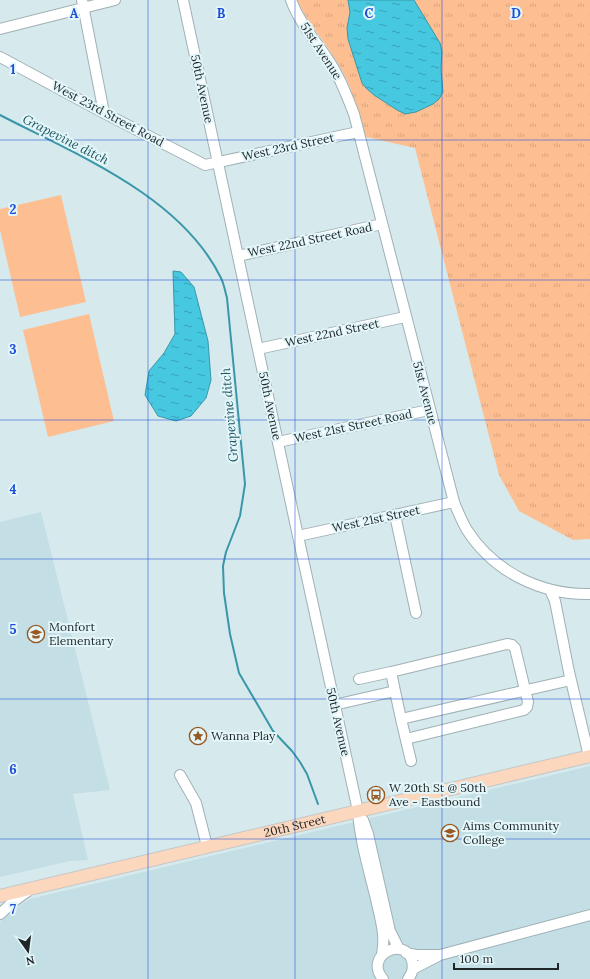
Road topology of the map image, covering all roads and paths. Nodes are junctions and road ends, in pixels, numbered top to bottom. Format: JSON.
{"nodes":[{"id":1,"x":115,"y":0,"type":"edge"},
{"id":2,"x":183,"y":0,"type":"edge"},
{"id":3,"x":291,"y":0,"type":"edge"},
{"id":4,"x":83,"y":4,"type":"edge"},
{"id":5,"x":0,"y":29,"type":"edge"},
{"id":6,"x":0,"y":57,"type":"edge"},
{"id":7,"x":104,"y":113,"type":"junction"},
{"id":8,"x":358,"y":132,"type":"junction"},
{"id":9,"x":218,"y":162,"type":"junction"},
{"id":10,"x":382,"y":224,"type":"junction"},
{"id":11,"x":238,"y":256,"type":"junction"},
{"id":12,"x":405,"y":317,"type":"junction"},
{"id":13,"x":258,"y":349,"type":"junction"},
{"id":14,"x":429,"y":410,"type":"junction"},
{"id":15,"x":278,"y":442,"type":"junction"},
{"id":16,"x":454,"y":502,"type":"junction"},
{"id":17,"x":395,"y":515,"type":"junction"},
{"id":18,"x":298,"y":536,"type":"junction"},
{"id":19,"x":550,"y":590,"type":"junction"},
{"id":20,"x":590,"y":594,"type":"edge"},
{"id":21,"x":416,"y":613,"type":"dead end"},
{"id":22,"x":391,"y":672,"type":"junction"},
{"id":23,"x":359,"y":679,"type":"dead end"},
{"id":24,"x":571,"y":680,"type":"junction"},
{"id":25,"x":525,"y":690,"type":"junction"},
{"id":26,"x":395,"y":691,"type":"junction"},
{"id":27,"x":334,"y":705,"type":"junction"},
{"id":28,"x":401,"y":720,"type":"junction"},
{"id":29,"x":406,"y":739,"type":"junction"},
{"id":30,"x":590,"y":756,"type":"edge"},
{"id":31,"x":411,"y":761,"type":"dead end"},
{"id":32,"x":180,"y":775,"type":"dead end"},
{"id":33,"x":358,"y":811,"type":"junction"},
{"id":34,"x":207,"y":846,"type":"junction"},
{"id":35,"x":34,"y":888,"type":"junction"},
{"id":36,"x":0,"y":896,"type":"edge"},
{"id":37,"x":0,"y":914,"type":"edge"},
{"id":38,"x":590,"y":915,"type":"edge"},
{"id":39,"x":402,"y":951,"type":"junction"},
{"id":40,"x":382,"y":954,"type":"junction"},
{"id":41,"x":440,"y":955,"type":"junction"},
{"id":42,"x":412,"y":975,"type":"edge"},
{"id":43,"x":383,"y":979,"type":"edge"}],
"edges":[{"from":1,"to":4,"type":"street"},
{"from":2,"to":9,"type":"street","name":"50th Avenue"},
{"from":3,"to":8,"type":"street","name":"51st Avenue"},
{"from":4,"to":5,"type":"street"},
{"from":4,"to":7,"type":"street"},
{"from":6,"to":7,"type":"street","name":"West 23rd Street Road"},
{"from":7,"to":9,"type":"street","name":"West 23rd Street Road"},
{"from":8,"to":9,"type":"street","name":"West 23rd Street"},
{"from":8,"to":10,"type":"street","name":"51st Avenue"},
{"from":9,"to":11,"type":"street","name":"50th Avenue"},
{"from":10,"to":11,"type":"street","name":"West 22nd Street Road"},
{"from":10,"to":12,"type":"street","name":"51st Avenue"},
{"from":11,"to":13,"type":"street","name":"50th Avenue"},
{"from":12,"to":13,"type":"street","name":"West 22nd Street"},
{"from":12,"to":14,"type":"street","name":"51st Avenue"},
{"from":13,"to":15,"type":"street","name":"50th Avenue"},
{"from":14,"to":15,"type":"street","name":"West 21st Street Road"},
{"from":14,"to":16,"type":"street","name":"51st Avenue"},
{"from":15,"to":18,"type":"street","name":"50th Avenue"},
{"from":16,"to":17,"type":"street","name":"West 21st Street"},
{"from":16,"to":19,"type":"street","name":"51st Avenue"},
{"from":17,"to":18,"type":"street","name":"West 21st Street"},
{"from":17,"to":21,"type":"street"},
{"from":18,"to":27,"type":"street","name":"50th Avenue"},
{"from":19,"to":20,"type":"street","name":"51st Avenue"},
{"from":19,"to":24,"type":"street"},
{"from":22,"to":23,"type":"street"},
{"from":22,"to":25,"type":"street"},
{"from":22,"to":26,"type":"street"},
{"from":24,"to":25,"type":"street"},
{"from":24,"to":30,"type":"street"},
{"from":25,"to":28,"type":"street"},
{"from":25,"to":29,"type":"street"},
{"from":26,"to":27,"type":"street"},
{"from":26,"to":28,"type":"street"},
{"from":27,"to":33,"type":"street","name":"50th Avenue"},
{"from":28,"to":29,"type":"street"},
{"from":29,"to":31,"type":"street"},
{"from":30,"to":33,"type":"main road","name":"20th Street"},
{"from":32,"to":34,"type":"street"},
{"from":33,"to":34,"type":"main road","name":"20th Street"},
{"from":33,"to":39,"type":"street","name":"50th Avenue"},
{"from":33,"to":40,"type":"street","name":"50th Avenue"},
{"from":34,"to":35,"type":"main road","name":"20th Street"},
{"from":35,"to":36,"type":"main road","name":"20th Street"},
{"from":35,"to":37,"type":"street"},
{"from":38,"to":41,"type":"street"},
{"from":39,"to":40,"type":"street"},
{"from":39,"to":41,"type":"street"},
{"from":39,"to":42,"type":"street","name":"50th Avenue"},
{"from":40,"to":43,"type":"street","name":"50th Avenue"},
{"from":41,"to":42,"type":"street"}]}
